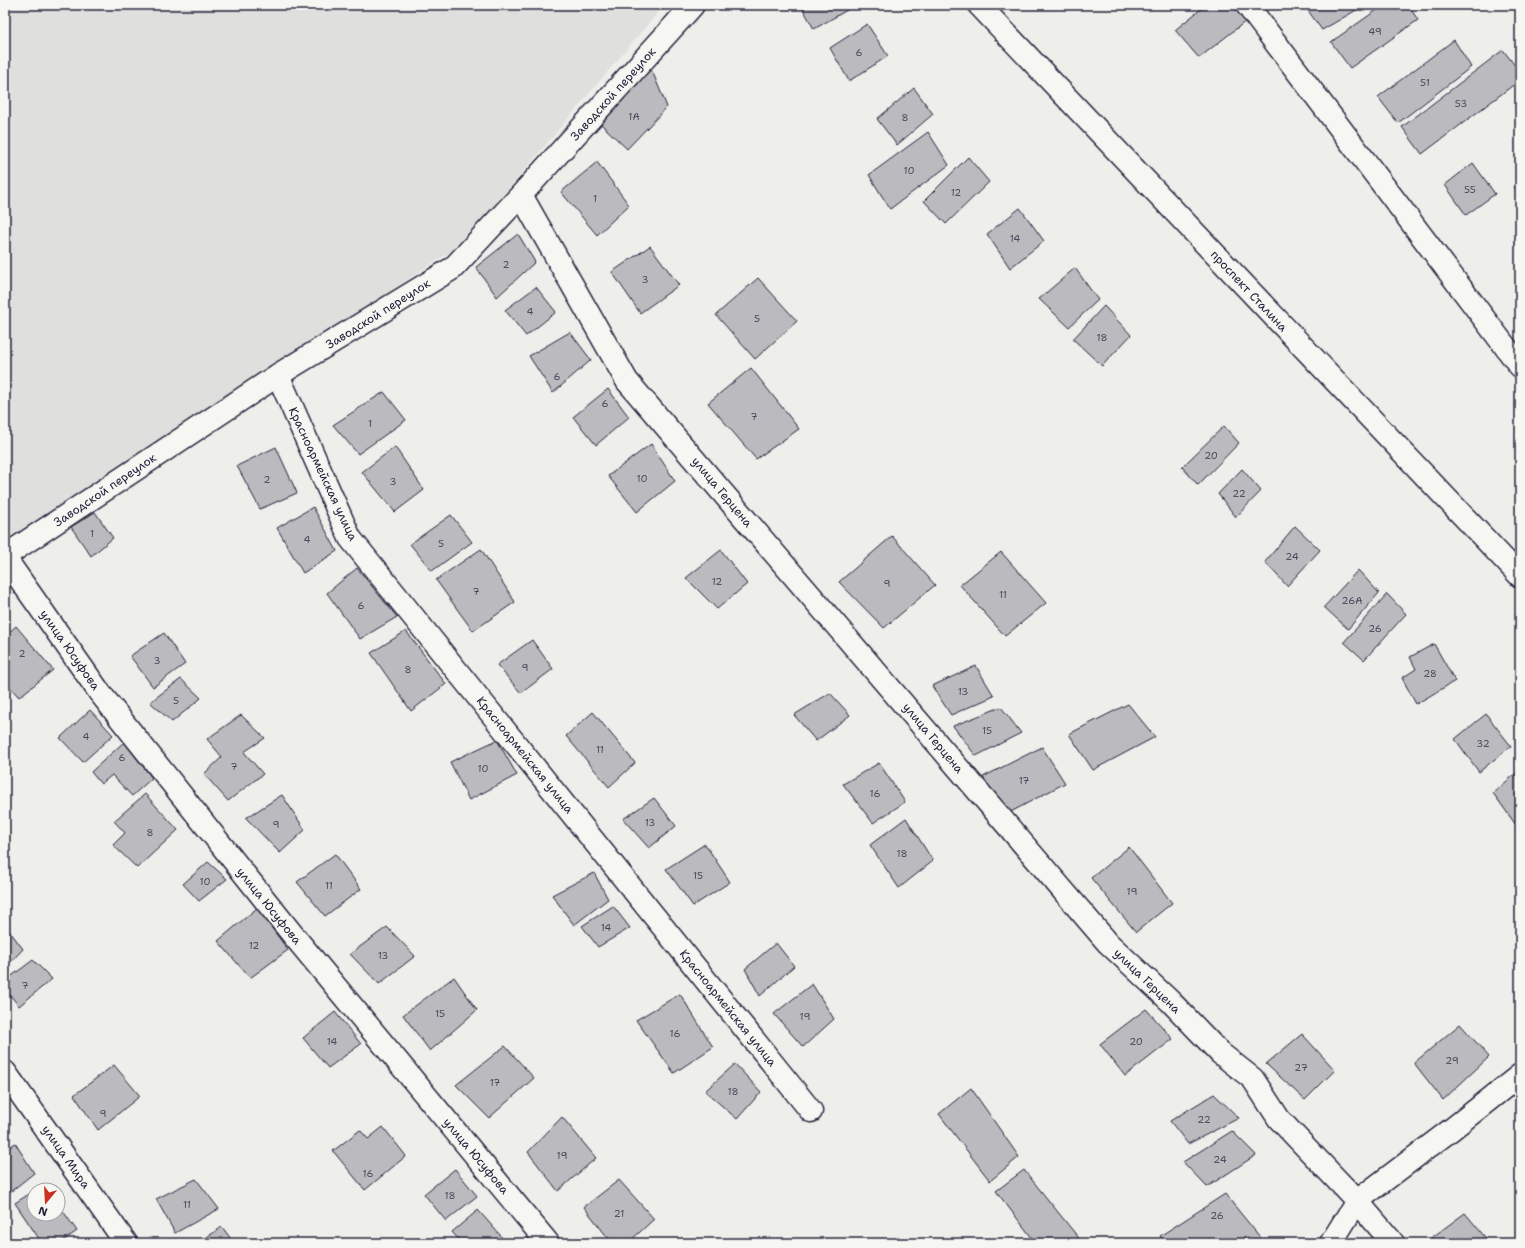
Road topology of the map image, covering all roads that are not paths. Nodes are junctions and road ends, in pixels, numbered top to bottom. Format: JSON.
{"nodes":[{"id":1,"x":693,"y":5,"type":"edge"},
{"id":2,"x":979,"y":5,"type":"edge"},
{"id":3,"x":1247,"y":5,"type":"edge"},
{"id":4,"x":521,"y":195,"type":"junction"},
{"id":5,"x":1520,"y":366,"type":"edge"},
{"id":6,"x":278,"y":375,"type":"junction"},
{"id":7,"x":5,"y":557,"type":"edge"},
{"id":8,"x":1520,"y":576,"type":"edge"},
{"id":9,"x":5,"y":1072,"type":"edge"},
{"id":10,"x":1520,"y":1075,"type":"edge"},
{"id":11,"x":811,"y":1111,"type":"dead end"},
{"id":12,"x":1357,"y":1201,"type":"junction"},
{"id":13,"x":126,"y":1243,"type":"edge"},
{"id":14,"x":548,"y":1243,"type":"edge"},
{"id":15,"x":1332,"y":1243,"type":"edge"},
{"id":16,"x":1392,"y":1243,"type":"edge"}],
"edges":[{"from":1,"to":4,"type":"street","name":"Заводской переулок"},
{"from":2,"to":8,"type":"street","name":"проспект Сталина"},
{"from":3,"to":5,"type":"street"},
{"from":4,"to":6,"type":"street","name":"Заводской переулок"},
{"from":4,"to":12,"type":"street","name":"улица Герцена"},
{"from":6,"to":7,"type":"street","name":"Заводской переулок"},
{"from":6,"to":11,"type":"street","name":"Красноармейская улица"},
{"from":7,"to":14,"type":"street","name":"улица Юсуфова"},
{"from":9,"to":13,"type":"street","name":"улица Мира"},
{"from":10,"to":12,"type":"street"},
{"from":12,"to":15,"type":"street"},
{"from":12,"to":16,"type":"street","name":"улица Герцена"}]}
